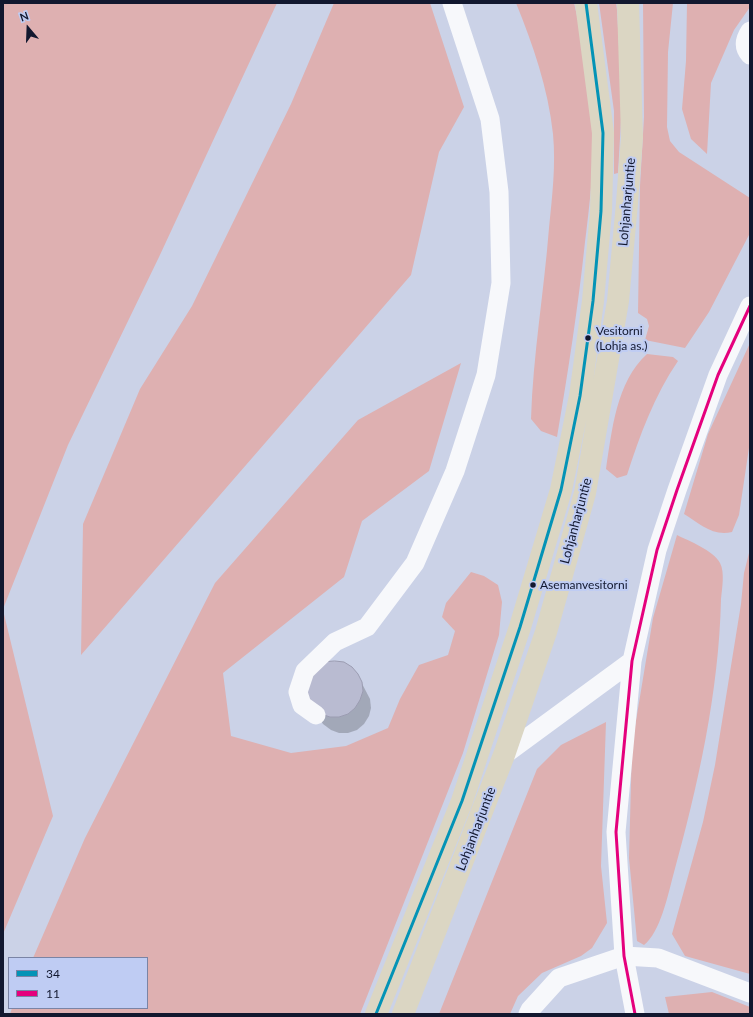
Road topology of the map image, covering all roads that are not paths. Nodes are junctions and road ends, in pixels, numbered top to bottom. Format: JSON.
{"nodes":[{"id":1,"x":452,"y":3,"type":"edge"},
{"id":2,"x":628,"y":3,"type":"edge"},
{"id":3,"x":587,"y":7,"type":"edge"},
{"id":4,"x":750,"y":31,"type":"edge"},
{"id":5,"x":750,"y":55,"type":"edge"},
{"id":6,"x":750,"y":306,"type":"edge"},
{"id":7,"x":632,"y":661,"type":"junction"},
{"id":8,"x":316,"y":715,"type":"dead end"},
{"id":9,"x":504,"y":755,"type":"junction"},
{"id":10,"x":624,"y":956,"type":"junction"},
{"id":11,"x":750,"y":993,"type":"edge"},
{"id":12,"x":376,"y":1014,"type":"edge"},
{"id":13,"x":403,"y":1014,"type":"edge"},
{"id":14,"x":528,"y":1014,"type":"edge"},
{"id":15,"x":635,"y":1014,"type":"edge"}],
"edges":[{"from":1,"to":8,"type":"street"},
{"from":2,"to":9,"type":"highway","name":"Lohjanharjuntie"},
{"from":3,"to":12,"type":"highway","name":"Lohjanharjuntie"},
{"from":4,"to":5,"type":"street"},
{"from":6,"to":7,"type":"street"},
{"from":7,"to":9,"type":"street"},
{"from":7,"to":10,"type":"street"},
{"from":9,"to":13,"type":"highway","name":"Lohjanharjuntie"},
{"from":10,"to":11,"type":"street"},
{"from":10,"to":14,"type":"street"},
{"from":10,"to":15,"type":"street"}]}
